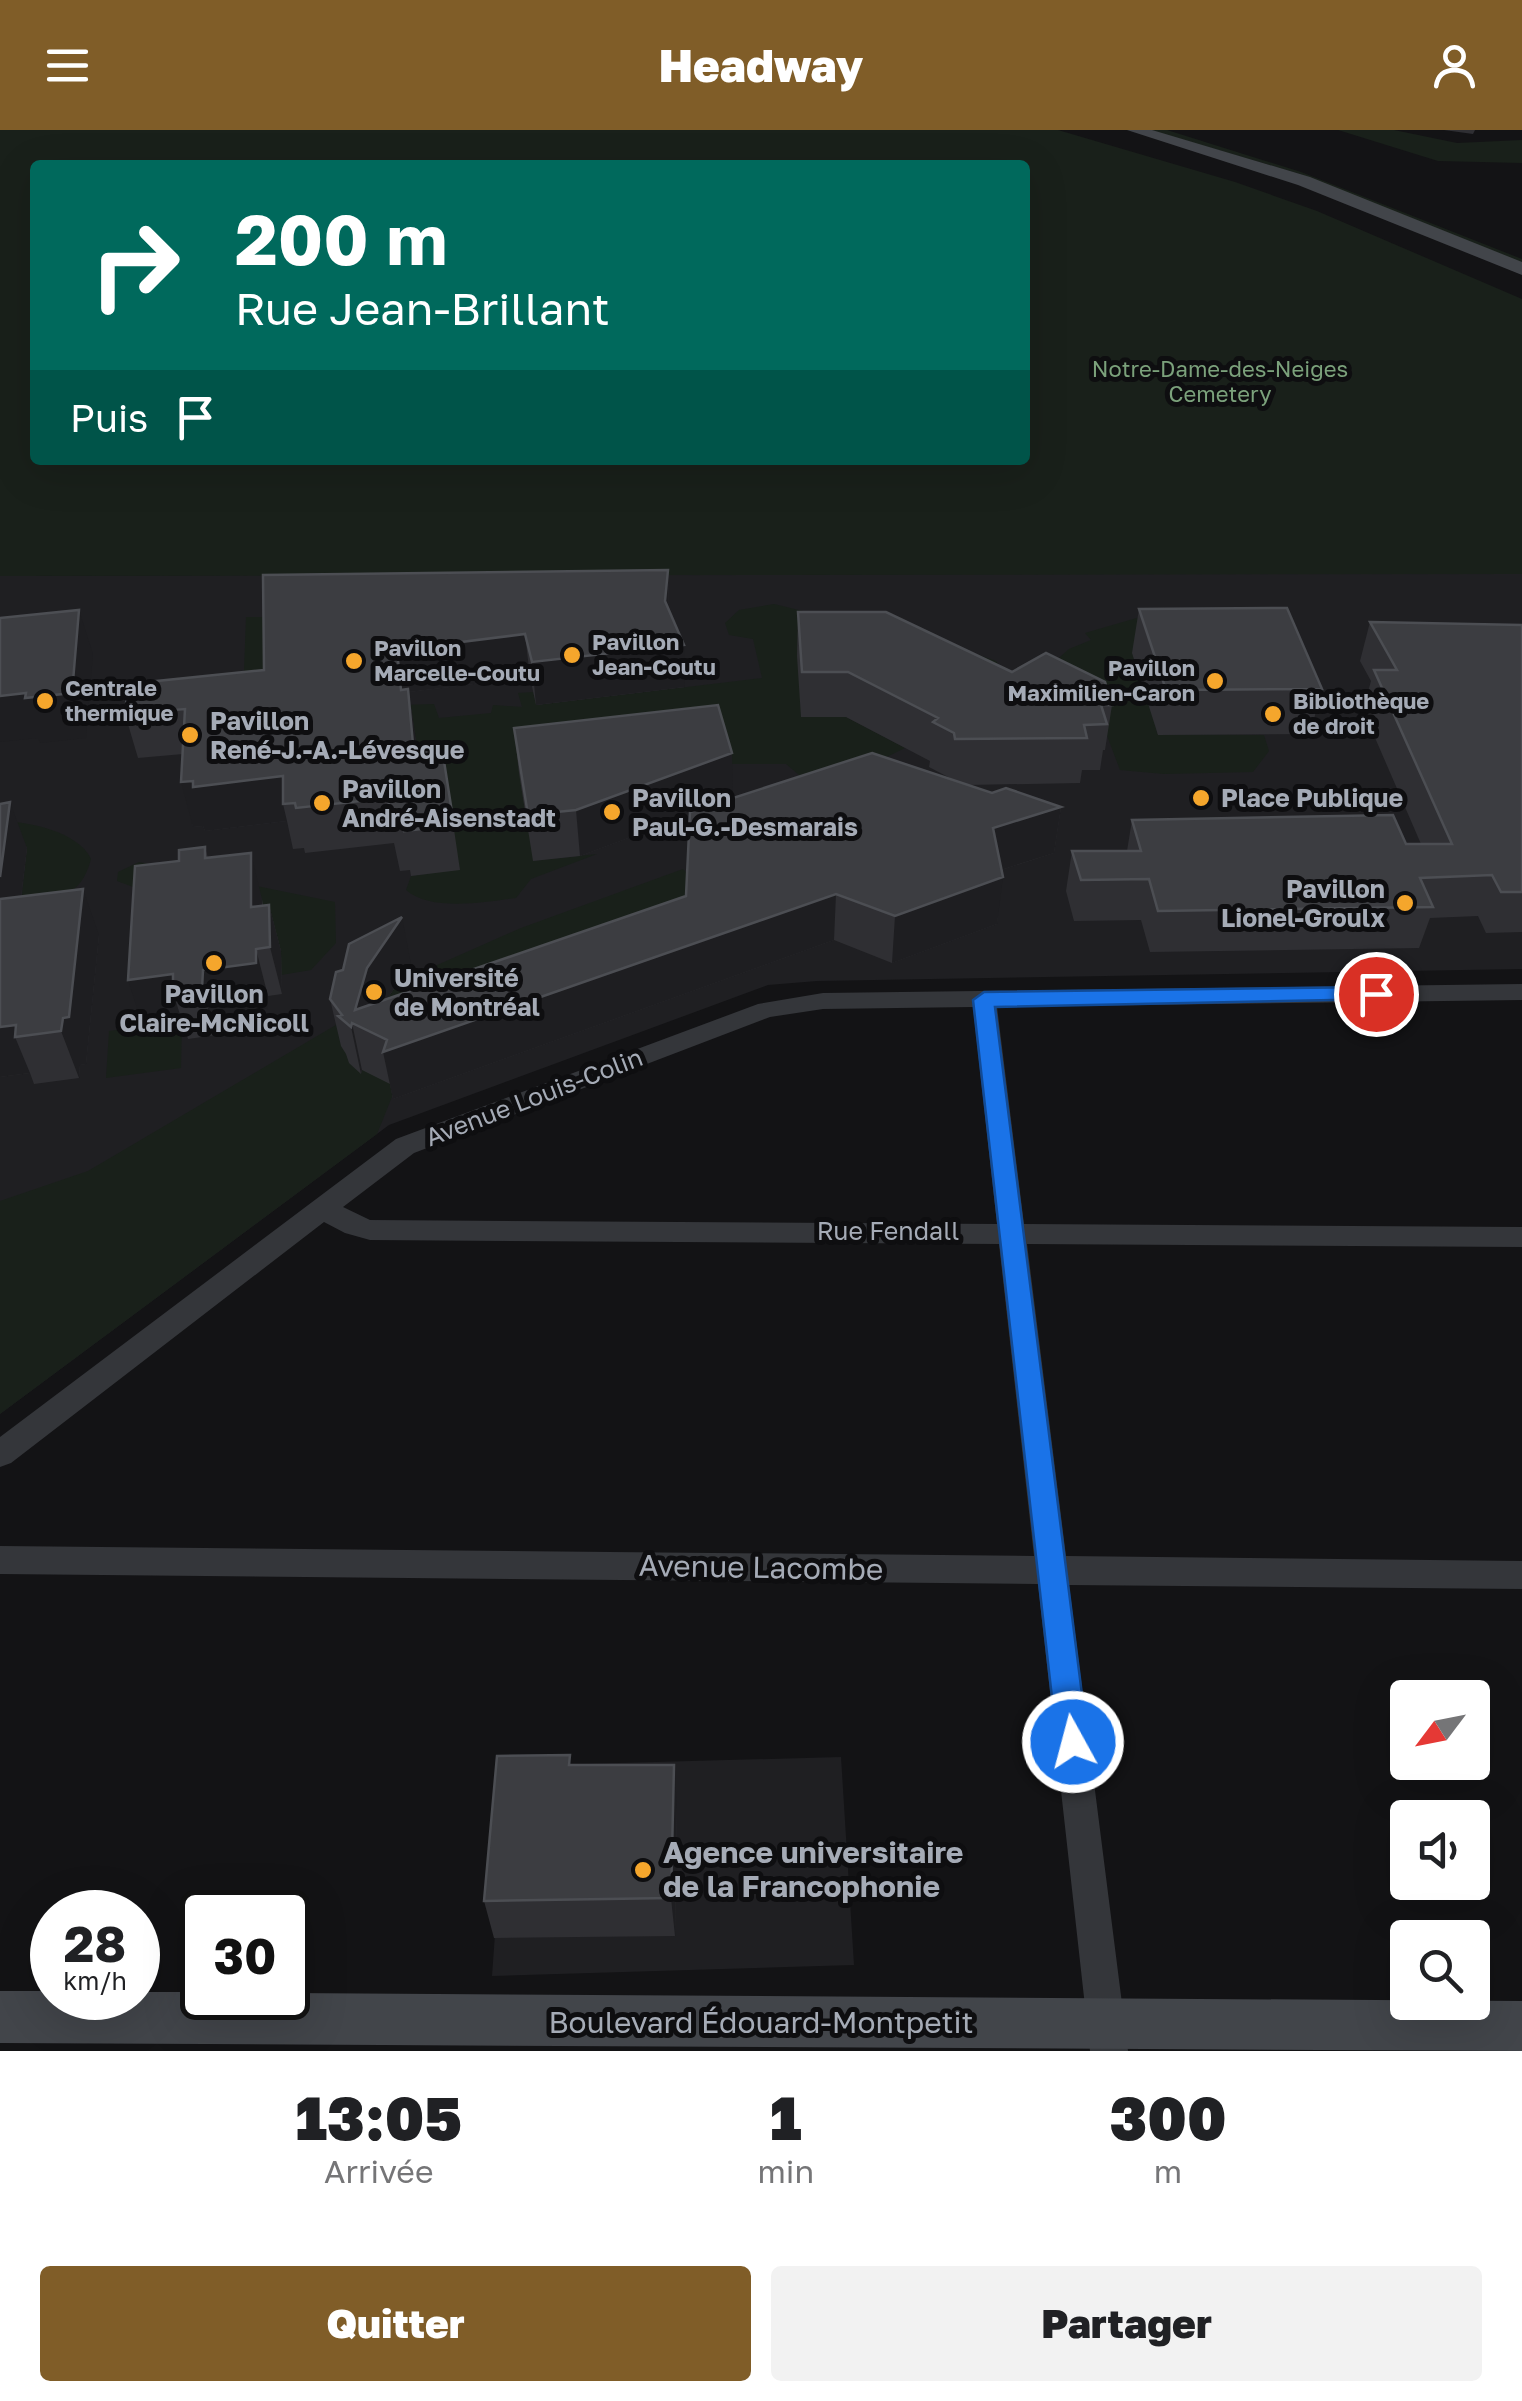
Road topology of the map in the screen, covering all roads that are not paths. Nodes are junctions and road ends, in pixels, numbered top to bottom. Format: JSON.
{"nodes":[{"id":1,"x":1135,"y":130,"type":"edge"},
{"id":2,"x":1182,"y":130,"type":"edge"},
{"id":3,"x":1522,"y":254,"type":"edge"},
{"id":4,"x":1522,"y":269,"type":"edge"},
{"id":5,"x":1522,"y":992,"type":"edge"},
{"id":6,"x":984,"y":1000,"type":"junction"},
{"id":7,"x":320,"y":1207,"type":"junction"},
{"id":8,"x":1013,"y":1231,"type":"junction"},
{"id":9,"x":1522,"y":1238,"type":"edge"},
{"id":10,"x":0,"y":1454,"type":"edge"},
{"id":11,"x":0,"y":1560,"type":"edge"},
{"id":12,"x":1052,"y":1571,"type":"junction"},
{"id":13,"x":1522,"y":1576,"type":"edge"},
{"id":14,"x":0,"y":2018,"type":"edge"},
{"id":15,"x":1522,"y":2028,"type":"edge"},
{"id":16,"x":1108,"y":2038,"type":"edge"}],
"edges":[{"from":1,"to":4,"type":"main road"},
{"from":2,"to":3,"type":"main road"},
{"from":5,"to":6,"type":"street","name":"Avenue Louis-Colin"},
{"from":6,"to":7,"type":"street","name":"Avenue Louis-Colin"},
{"from":6,"to":8,"type":"street"},
{"from":7,"to":8,"type":"street","name":"Rue Fendall"},
{"from":7,"to":10,"type":"street","name":"Avenue Louis-Colin"},
{"from":8,"to":9,"type":"street","name":"Rue Fendall"},
{"from":8,"to":12,"type":"street"},
{"from":11,"to":12,"type":"street","name":"Avenue Lacombe"},
{"from":12,"to":13,"type":"street","name":"Avenue Lacombe"},
{"from":12,"to":16,"type":"street"},
{"from":14,"to":16,"type":"main road","name":"Boulevard Édouard-Montpetit"},
{"from":15,"to":16,"type":"main road","name":"Boulevard Édouard-Montpetit"}]}
